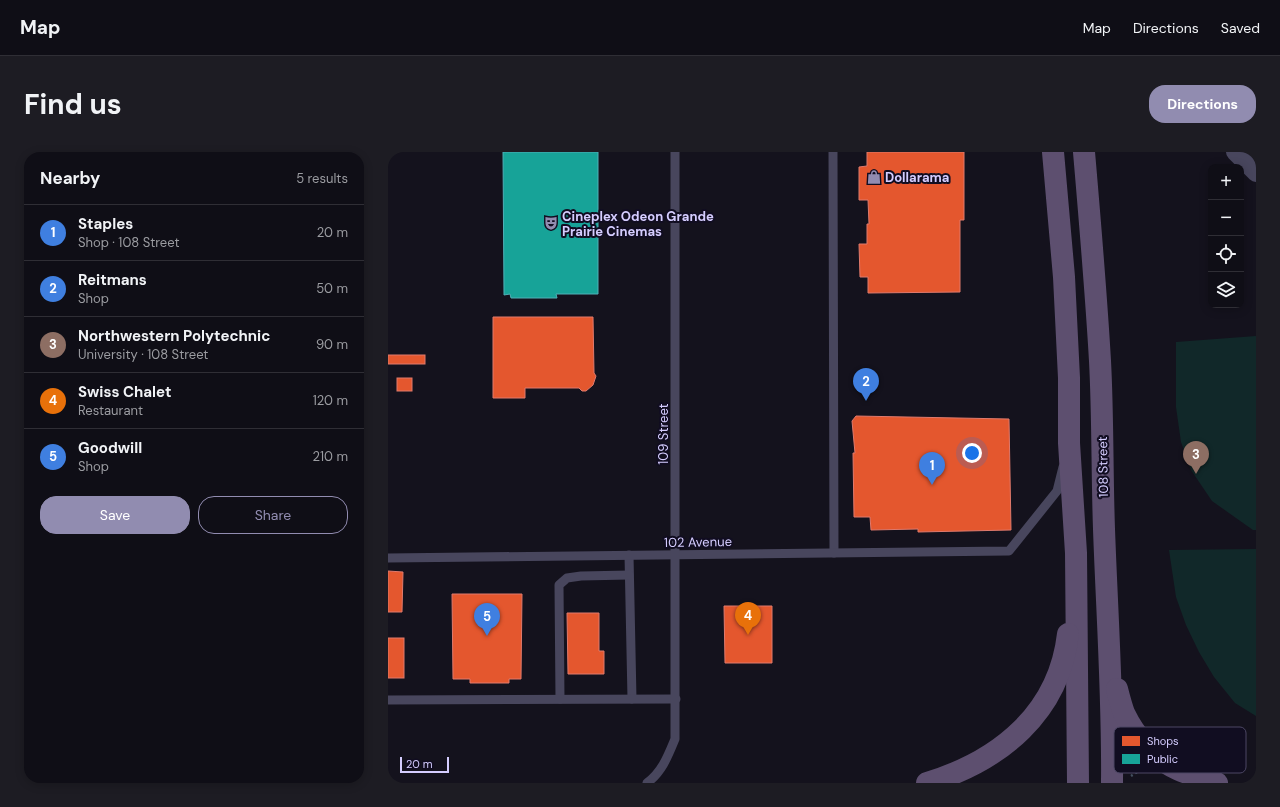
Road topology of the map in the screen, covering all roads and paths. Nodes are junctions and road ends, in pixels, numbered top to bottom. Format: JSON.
{"nodes":[{"id":1,"x":675,"y":152,"type":"edge"},
{"id":2,"x":833,"y":152,"type":"edge"},
{"id":3,"x":1053,"y":152,"type":"edge"},
{"id":4,"x":1084,"y":152,"type":"edge"},
{"id":5,"x":1235,"y":152,"type":"edge"},
{"id":6,"x":1256,"y":173,"type":"edge"},
{"id":7,"x":1069,"y":443,"type":"junction"},
{"id":8,"x":834,"y":553,"type":"junction"},
{"id":9,"x":1076,"y":553,"type":"junction"},
{"id":10,"x":629,"y":555,"type":"junction"},
{"id":11,"x":676,"y":555,"type":"junction"},
{"id":12,"x":388,"y":558,"type":"edge"},
{"id":13,"x":630,"y":576,"type":"junction"},
{"id":14,"x":1111,"y":666,"type":"junction"},
{"id":15,"x":560,"y":699,"type":"junction"},
{"id":16,"x":632,"y":699,"type":"junction"},
{"id":17,"x":676,"y":699,"type":"junction"},
{"id":18,"x":388,"y":700,"type":"edge"},
{"id":19,"x":1116,"y":727,"type":"edge"},
{"id":20,"x":1132,"y":727,"type":"edge"},
{"id":21,"x":1134,"y":773,"type":"edge"},
{"id":22,"x":1189,"y":773,"type":"edge"},
{"id":23,"x":1120,"y":780,"type":"edge"},
{"id":24,"x":647,"y":783,"type":"edge"},
{"id":25,"x":927,"y":783,"type":"edge"},
{"id":26,"x":1078,"y":783,"type":"edge"},
{"id":27,"x":1217,"y":783,"type":"edge"}],
"edges":[{"from":1,"to":11,"type":"lane","name":"109 Street"},
{"from":2,"to":8,"type":"lane"},
{"from":3,"to":7,"type":"main road"},
{"from":4,"to":14,"type":"main road","name":"108 Street"},
{"from":5,"to":6,"type":"street"},
{"from":7,"to":8,"type":"lane","name":"102 Avenue"},
{"from":7,"to":9,"type":"main road"},
{"from":8,"to":11,"type":"lane","name":"102 Avenue"},
{"from":9,"to":25,"type":"main road"},
{"from":9,"to":26,"type":"main road"},
{"from":10,"to":11,"type":"lane","name":"102 Avenue"},
{"from":10,"to":12,"type":"lane","name":"102 Avenue"},
{"from":10,"to":13,"type":"lane"},
{"from":11,"to":17,"type":"lane","name":"109 Street"},
{"from":13,"to":15,"type":"lane"},
{"from":13,"to":16,"type":"lane"},
{"from":14,"to":19,"type":"main road","name":"108 Street"},
{"from":14,"to":20,"type":"main road"},
{"from":15,"to":16,"type":"lane"},
{"from":15,"to":18,"type":"lane"},
{"from":16,"to":17,"type":"lane"},
{"from":17,"to":24,"type":"lane","name":"109 Street"},
{"from":21,"to":23,"type":"path"},
{"from":22,"to":27,"type":"main road"}]}
